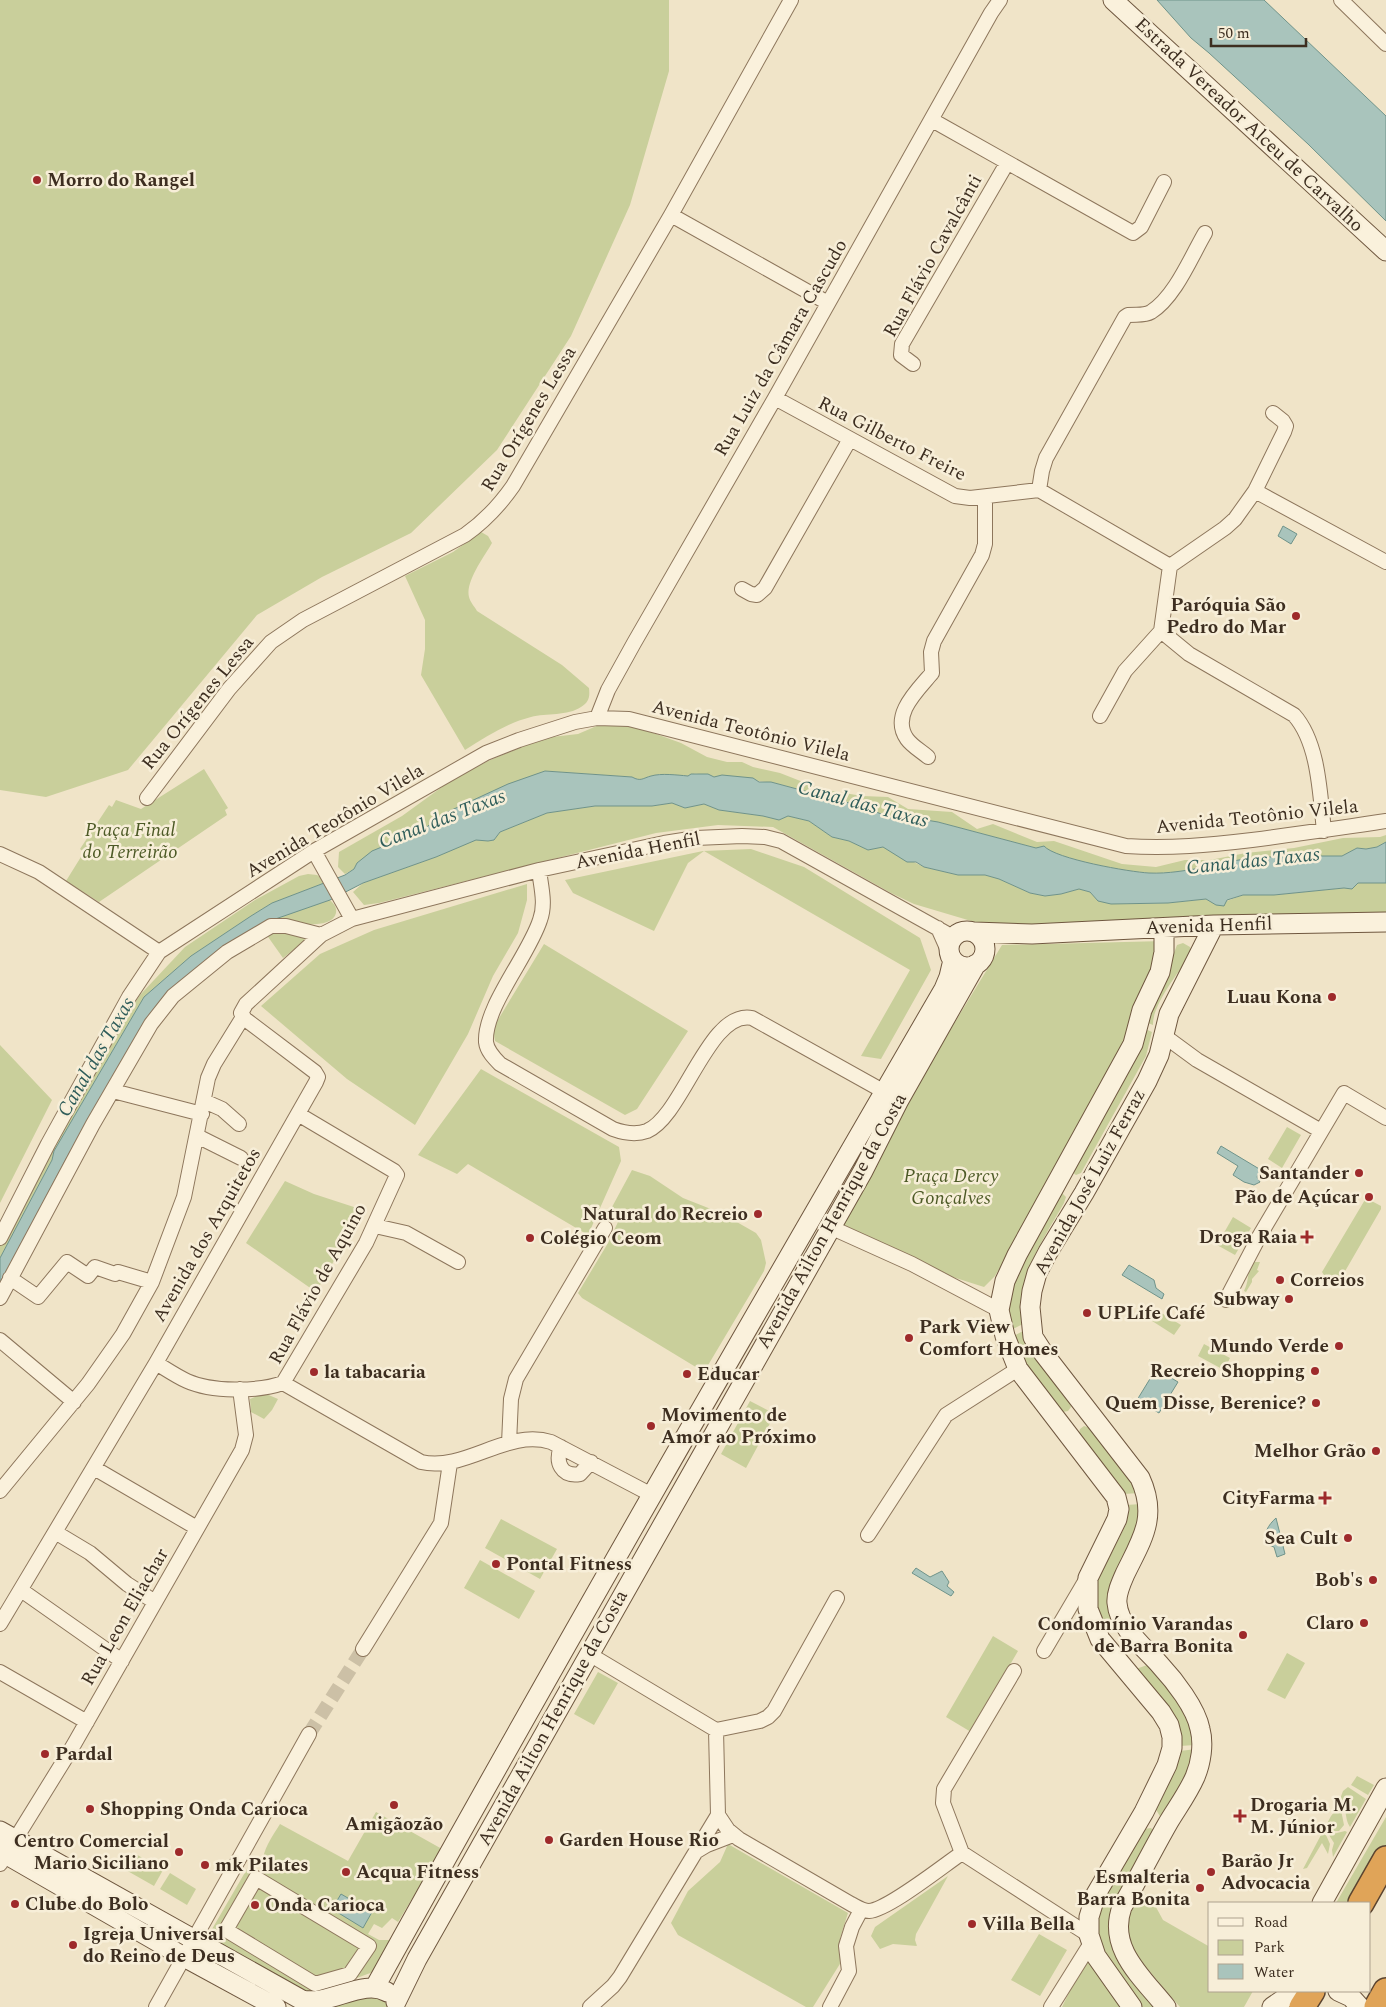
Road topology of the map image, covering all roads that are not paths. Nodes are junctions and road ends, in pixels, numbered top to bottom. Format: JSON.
{"nodes":[{"id":1,"x":791,"y":0,"type":"edge"},
{"id":2,"x":1000,"y":0,"type":"edge"},
{"id":3,"x":1113,"y":0,"type":"edge"},
{"id":4,"x":1348,"y":2,"type":"edge"},
{"id":5,"x":1386,"y":44,"type":"edge"},
{"id":6,"x":932,"y":120,"type":"junction"},
{"id":7,"x":1007,"y":163,"type":"junction"},
{"id":8,"x":1164,"y":182,"type":"dead end"},
{"id":9,"x":671,"y":215,"type":"junction"},
{"id":10,"x":1205,"y":233,"type":"dead end"},
{"id":11,"x":1386,"y":251,"type":"edge"},
{"id":12,"x":828,"y":303,"type":"junction"},
{"id":13,"x":913,"y":364,"type":"dead end"},
{"id":14,"x":775,"y":398,"type":"junction"},
{"id":15,"x":1274,"y":413,"type":"dead end"},
{"id":16,"x":850,"y":439,"type":"junction"},
{"id":17,"x":1039,"y":490,"type":"junction"},
{"id":18,"x":1255,"y":491,"type":"junction"},
{"id":19,"x":986,"y":497,"type":"junction"},
{"id":20,"x":1386,"y":562,"type":"edge"},
{"id":21,"x":1170,"y":566,"type":"junction"},
{"id":22,"x":742,"y":589,"type":"dead end"},
{"id":23,"x":1161,"y":632,"type":"junction"},
{"id":24,"x":1100,"y":716,"type":"dead end"},
{"id":25,"x":597,"y":718,"type":"junction"},
{"id":26,"x":928,"y":757,"type":"dead end"},
{"id":27,"x":147,"y":798,"type":"dead end"},
{"id":28,"x":1386,"y":821,"type":"edge"},
{"id":29,"x":1324,"y":831,"type":"junction"},
{"id":30,"x":314,"y":851,"type":"junction"},
{"id":31,"x":0,"y":854,"type":"edge"},
{"id":32,"x":539,"y":870,"type":"junction"},
{"id":33,"x":352,"y":919,"type":"junction"},
{"id":34,"x":1386,"y":922,"type":"edge"},
{"id":35,"x":1214,"y":924,"type":"junction"},
{"id":36,"x":1242,"y":924,"type":"junction"},
{"id":37,"x":1164,"y":928,"type":"junction"},
{"id":38,"x":974,"y":932,"type":"junction"},
{"id":39,"x":1032,"y":934,"type":"junction"},
{"id":40,"x":322,"y":935,"type":"junction"},
{"id":41,"x":949,"y":945,"type":"junction"},
{"id":42,"x":159,"y":952,"type":"junction"},
{"id":43,"x":980,"y":960,"type":"junction"},
{"id":44,"x":1194,"y":965,"type":"junction"},
{"id":45,"x":243,"y":1017,"type":"junction"},
{"id":46,"x":1163,"y":1035,"type":"junction"},
{"id":47,"x":912,"y":1062,"type":"junction"},
{"id":48,"x":113,"y":1091,"type":"junction"},
{"id":49,"x":891,"y":1096,"type":"junction"},
{"id":50,"x":203,"y":1108,"type":"junction"},
{"id":51,"x":298,"y":1114,"type":"junction"},
{"id":52,"x":1386,"y":1118,"type":"edge"},
{"id":53,"x":239,"y":1124,"type":"dead end"},
{"id":54,"x":1321,"y":1131,"type":"junction"},
{"id":55,"x":197,"y":1136,"type":"junction"},
{"id":56,"x":241,"y":1158,"type":"dead end"},
{"id":57,"x":1058,"y":1179,"type":"junction"},
{"id":58,"x":1084,"y":1193,"type":"junction"},
{"id":59,"x":375,"y":1226,"type":"junction"},
{"id":60,"x":830,"y":1227,"type":"junction"},
{"id":61,"x":605,"y":1228,"type":"dead end"},
{"id":62,"x":0,"y":1238,"type":"edge"},
{"id":63,"x":458,"y":1262,"type":"dead end"},
{"id":64,"x":10,"y":1278,"type":"junction"},
{"id":65,"x":152,"y":1282,"type":"junction"},
{"id":66,"x":0,"y":1298,"type":"edge"},
{"id":67,"x":1226,"y":1300,"type":"dead end"},
{"id":68,"x":999,"y":1310,"type":"junction"},
{"id":69,"x":744,"y":1333,"type":"junction"},
{"id":70,"x":0,"y":1340,"type":"edge"},
{"id":71,"x":764,"y":1343,"type":"junction"},
{"id":72,"x":156,"y":1363,"type":"junction"},
{"id":73,"x":1018,"y":1368,"type":"junction"},
{"id":74,"x":283,"y":1383,"type":"junction"},
{"id":75,"x":240,"y":1389,"type":"junction"},
{"id":76,"x":74,"y":1402,"type":"junction"},
{"id":77,"x":1086,"y":1409,"type":"junction"},
{"id":78,"x":1062,"y":1426,"type":"junction"},
{"id":79,"x":509,"y":1443,"type":"junction"},
{"id":80,"x":561,"y":1447,"type":"junction"},
{"id":81,"x":591,"y":1462,"type":"junction"},
{"id":82,"x":450,"y":1463,"type":"junction"},
{"id":83,"x":94,"y":1468,"type":"junction"},
{"id":84,"x":0,"y":1491,"type":"edge"},
{"id":85,"x":652,"y":1495,"type":"junction"},
{"id":86,"x":197,"y":1528,"type":"junction"},
{"id":87,"x":55,"y":1532,"type":"junction"},
{"id":88,"x":868,"y":1535,"type":"dead end"},
{"id":89,"x":1088,"y":1578,"type":"junction"},
{"id":90,"x":21,"y":1590,"type":"junction"},
{"id":91,"x":837,"y":1598,"type":"dead end"},
{"id":92,"x":155,"y":1602,"type":"junction"},
{"id":93,"x":0,"y":1624,"type":"edge"},
{"id":94,"x":1131,"y":1633,"type":"junction"},
{"id":95,"x":363,"y":1649,"type":"tunnel mouth"},
{"id":96,"x":1044,"y":1651,"type":"dead end"},
{"id":97,"x":589,"y":1654,"type":"junction"},
{"id":98,"x":122,"y":1661,"type":"junction"},
{"id":99,"x":1118,"y":1661,"type":"junction"},
{"id":100,"x":1014,"y":1671,"type":"dead end"},
{"id":101,"x":0,"y":1672,"type":"edge"},
{"id":102,"x":543,"y":1688,"type":"junction"},
{"id":103,"x":564,"y":1699,"type":"junction"},
{"id":104,"x":87,"y":1722,"type":"junction"},
{"id":105,"x":716,"y":1730,"type":"junction"},
{"id":106,"x":308,"y":1734,"type":"tunnel mouth"},
{"id":107,"x":1386,"y":1788,"type":"edge"},
{"id":108,"x":1144,"y":1812,"type":"junction"},
{"id":109,"x":718,"y":1815,"type":"junction"},
{"id":110,"x":1167,"y":1826,"type":"junction"},
{"id":111,"x":733,"y":1835,"type":"junction"},
{"id":112,"x":4,"y":1848,"type":"edge"},
{"id":113,"x":694,"y":1852,"type":"junction"},
{"id":114,"x":962,"y":1853,"type":"junction"},
{"id":115,"x":1386,"y":1858,"type":"edge"},
{"id":116,"x":256,"y":1878,"type":"joint"},
{"id":117,"x":1323,"y":1902,"type":"edge"},
{"id":118,"x":1362,"y":1902,"type":"edge"},
{"id":119,"x":861,"y":1910,"type":"junction"},
{"id":120,"x":1090,"y":1939,"type":"junction"},
{"id":121,"x":193,"y":1940,"type":"junction"},
{"id":122,"x":184,"y":1957,"type":"junction"},
{"id":123,"x":375,"y":1987,"type":"junction"},
{"id":124,"x":1272,"y":1992,"type":"edge"},
{"id":125,"x":1298,"y":1992,"type":"edge"},
{"id":126,"x":1311,"y":1992,"type":"edge"},
{"id":127,"x":1340,"y":1992,"type":"edge"},
{"id":128,"x":1386,"y":1992,"type":"edge"},
{"id":129,"x":318,"y":2004,"type":"edge"},
{"id":130,"x":397,"y":2004,"type":"edge"},
{"id":131,"x":156,"y":2007,"type":"edge"},
{"id":132,"x":276,"y":2007,"type":"edge"},
{"id":133,"x":590,"y":2007,"type":"edge"},
{"id":134,"x":830,"y":2007,"type":"edge"},
{"id":135,"x":1051,"y":2007,"type":"edge"},
{"id":136,"x":1132,"y":2007,"type":"edge"},
{"id":137,"x":1166,"y":2007,"type":"edge"},
{"id":138,"x":1264,"y":2007,"type":"edge"},
{"id":139,"x":1272,"y":2007,"type":"edge"},
{"id":140,"x":1302,"y":2007,"type":"edge"},
{"id":141,"x":1360,"y":2007,"type":"edge"},
{"id":142,"x":1377,"y":2007,"type":"edge"}],
"edges":[{"from":1,"to":9,"type":"street","name":"Rua Orígenes Lessa"},
{"from":2,"to":6,"type":"street","name":"Rua Luiz da Câmara Cascudo"},
{"from":3,"to":11,"type":"street","name":"Estrada Vereador Alceu de Carvalho"},
{"from":4,"to":5,"type":"street"},
{"from":6,"to":7,"type":"street"},
{"from":6,"to":12,"type":"street","name":"Rua Luiz da Câmara Cascudo"},
{"from":7,"to":8,"type":"street"},
{"from":7,"to":13,"type":"street","name":"Rua Flávio Cavalcânti"},
{"from":9,"to":12,"type":"street"},
{"from":9,"to":27,"type":"street","name":"Rua Orígenes Lessa"},
{"from":10,"to":17,"type":"street"},
{"from":12,"to":14,"type":"street","name":"Rua Luiz da Câmara Cascudo"},
{"from":14,"to":16,"type":"street","name":"Rua Gilberto Freire"},
{"from":14,"to":25,"type":"street","name":"Rua Luiz da Câmara Cascudo"},
{"from":15,"to":18,"type":"street"},
{"from":16,"to":19,"type":"street","name":"Rua Gilberto Freire"},
{"from":16,"to":22,"type":"street"},
{"from":17,"to":19,"type":"street","name":"Rua Gilberto Freire"},
{"from":17,"to":21,"type":"street"},
{"from":18,"to":20,"type":"street"},
{"from":18,"to":21,"type":"street"},
{"from":19,"to":26,"type":"street"},
{"from":21,"to":23,"type":"street"},
{"from":23,"to":24,"type":"street"},
{"from":23,"to":29,"type":"street"},
{"from":25,"to":29,"type":"street","name":"Avenida Teotônio Vilela"},
{"from":25,"to":30,"type":"street","name":"Avenida Teotônio Vilela"},
{"from":28,"to":29,"type":"street","name":"Avenida Teotônio Vilela"},
{"from":30,"to":33,"type":"street"},
{"from":30,"to":42,"type":"street","name":"Avenida Teotônio Vilela"},
{"from":31,"to":42,"type":"street"},
{"from":32,"to":33,"type":"street","name":"Avenida Henfil"},
{"from":32,"to":41,"type":"street","name":"Avenida Henfil"},
{"from":32,"to":49,"type":"street"},
{"from":33,"to":40,"type":"street"},
{"from":34,"to":36,"type":"street","name":"Avenida Henfil"},
{"from":35,"to":36,"type":"street","name":"Avenida Henfil"},
{"from":35,"to":37,"type":"street","name":"Avenida Henfil"},
{"from":35,"to":44,"type":"street","name":"Avenida José Luiz Ferraz"},
{"from":36,"to":44,"type":"street"},
{"from":37,"to":39,"type":"street","name":"Avenida Henfil"},
{"from":37,"to":57,"type":"street","name":"Avenida José Luiz Ferraz"},
{"from":38,"to":39,"type":"street","name":"Avenida Henfil"},
{"from":38,"to":41,"type":"street"},
{"from":38,"to":43,"type":"street"},
{"from":39,"to":43,"type":"street","name":"Avenida Henfil"},
{"from":40,"to":45,"type":"street"},
{"from":40,"to":48,"type":"street"},
{"from":41,"to":43,"type":"street"},
{"from":41,"to":47,"type":"street","name":"Avenida Ailton Henrique da Costa"},
{"from":42,"to":62,"type":"street"},
{"from":43,"to":47,"type":"street","name":"Avenida Ailton Henrique da Costa"},
{"from":44,"to":46,"type":"street","name":"Avenida José Luiz Ferraz"},
{"from":45,"to":50,"type":"street"},
{"from":45,"to":51,"type":"street","name":"Avenida dos Arquitetos"},
{"from":46,"to":54,"type":"street"},
{"from":46,"to":58,"type":"street","name":"Avenida José Luiz Ferraz"},
{"from":47,"to":49,"type":"street","name":"Avenida Ailton Henrique da Costa"},
{"from":48,"to":50,"type":"street"},
{"from":48,"to":64,"type":"street"},
{"from":49,"to":60,"type":"street","name":"Avenida Ailton Henrique da Costa"},
{"from":49,"to":69,"type":"street","name":"Avenida Ailton Henrique da Costa"},
{"from":50,"to":53,"type":"street"},
{"from":50,"to":55,"type":"street"},
{"from":51,"to":59,"type":"street","name":"Rua Flávio de Aquino"},
{"from":51,"to":72,"type":"street","name":"Avenida dos Arquitetos"},
{"from":52,"to":54,"type":"street"},
{"from":54,"to":67,"type":"street"},
{"from":55,"to":56,"type":"street"},
{"from":55,"to":65,"type":"street"},
{"from":57,"to":58,"type":"street"},
{"from":57,"to":68,"type":"street","name":"Avenida José Luiz Ferraz"},
{"from":58,"to":77,"type":"street","name":"Avenida José Luiz Ferraz"},
{"from":59,"to":63,"type":"street"},
{"from":59,"to":74,"type":"street","name":"Rua Flávio de Aquino"},
{"from":60,"to":68,"type":"street"},
{"from":60,"to":71,"type":"street","name":"Avenida Ailton Henrique da Costa"},
{"from":61,"to":79,"type":"street"},
{"from":64,"to":65,"type":"street"},
{"from":64,"to":66,"type":"street"},
{"from":65,"to":76,"type":"street"},
{"from":68,"to":73,"type":"street","name":"Avenida José Luiz Ferraz"},
{"from":69,"to":71,"type":"street"},
{"from":69,"to":85,"type":"street","name":"Avenida Ailton Henrique da Costa"},
{"from":70,"to":76,"type":"street"},
{"from":71,"to":97,"type":"street","name":"Avenida Ailton Henrique da Costa"},
{"from":72,"to":75,"type":"street"},
{"from":72,"to":83,"type":"street","name":"Avenida dos Arquitetos"},
{"from":73,"to":78,"type":"street","name":"Avenida José Luiz Ferraz"},
{"from":73,"to":88,"type":"street"},
{"from":74,"to":75,"type":"street"},
{"from":74,"to":82,"type":"street"},
{"from":75,"to":86,"type":"street","name":"Rua Leon Eliachar"},
{"from":76,"to":84,"type":"street"},
{"from":77,"to":78,"type":"street"},
{"from":77,"to":94,"type":"street","name":"Avenida José Luiz Ferraz"},
{"from":78,"to":89,"type":"street","name":"Avenida José Luiz Ferraz"},
{"from":79,"to":80,"type":"street"},
{"from":79,"to":82,"type":"street"},
{"from":80,"to":81,"type":"street"},
{"from":80,"to":81,"type":"street"},
{"from":81,"to":85,"type":"street"},
{"from":82,"to":95,"type":"street"},
{"from":83,"to":86,"type":"street"},
{"from":83,"to":87,"type":"street","name":"Avenida dos Arquitetos"},
{"from":85,"to":102,"type":"street","name":"Avenida Ailton Henrique da Costa"},
{"from":86,"to":92,"type":"street","name":"Rua Leon Eliachar"},
{"from":87,"to":90,"type":"street","name":"Avenida dos Arquitetos"},
{"from":87,"to":92,"type":"street"},
{"from":89,"to":96,"type":"street"},
{"from":89,"to":99,"type":"street","name":"Avenida José Luiz Ferraz"},
{"from":90,"to":93,"type":"street","name":"Avenida dos Arquitetos"},
{"from":90,"to":98,"type":"street"},
{"from":91,"to":105,"type":"street"},
{"from":92,"to":98,"type":"street","name":"Rua Leon Eliachar"},
{"from":94,"to":99,"type":"street"},
{"from":94,"to":110,"type":"street","name":"Avenida José Luiz Ferraz"},
{"from":97,"to":103,"type":"street","name":"Avenida Ailton Henrique da Costa"},
{"from":97,"to":105,"type":"street"},
{"from":98,"to":104,"type":"street","name":"Rua Leon Eliachar"},
{"from":99,"to":108,"type":"street","name":"Avenida José Luiz Ferraz"},
{"from":100,"to":114,"type":"street"},
{"from":101,"to":104,"type":"street"},
{"from":102,"to":103,"type":"street"},
{"from":102,"to":123,"type":"street","name":"Avenida Ailton Henrique da Costa"},
{"from":103,"to":130,"type":"street","name":"Avenida Ailton Henrique da Costa"},
{"from":104,"to":112,"type":"street","name":"Rua Leon Eliachar"},
{"from":105,"to":109,"type":"street"},
{"from":106,"to":121,"type":"street"},
{"from":107,"to":117,"type":"street"},
{"from":108,"to":110,"type":"street"},
{"from":108,"to":120,"type":"street","name":"Avenida José Luiz Ferraz"},
{"from":109,"to":111,"type":"street"},
{"from":109,"to":113,"type":"street"},
{"from":110,"to":137,"type":"street","name":"Avenida José Luiz Ferraz"},
{"from":111,"to":113,"type":"street"},
{"from":111,"to":119,"type":"street"},
{"from":112,"to":121,"type":"street"},
{"from":112,"to":122,"type":"street"},
{"from":113,"to":133,"type":"street"},
{"from":114,"to":119,"type":"street"},
{"from":114,"to":120,"type":"street"},
{"from":115,"to":118,"type":"highway"},
{"from":116,"to":116,"type":"street"},
{"from":119,"to":134,"type":"street"},
{"from":120,"to":135,"type":"street"},
{"from":120,"to":136,"type":"street"},
{"from":121,"to":122,"type":"street"},
{"from":121,"to":129,"type":"street"},
{"from":122,"to":131,"type":"street"},
{"from":122,"to":132,"type":"street"},
{"from":123,"to":129,"type":"street"},
{"from":123,"to":130,"type":"street"},
{"from":124,"to":138,"type":"street"},
{"from":125,"to":139,"type":"street"},
{"from":126,"to":140,"type":"highway"},
{"from":127,"to":141,"type":"street"},
{"from":128,"to":142,"type":"highway"}]}
